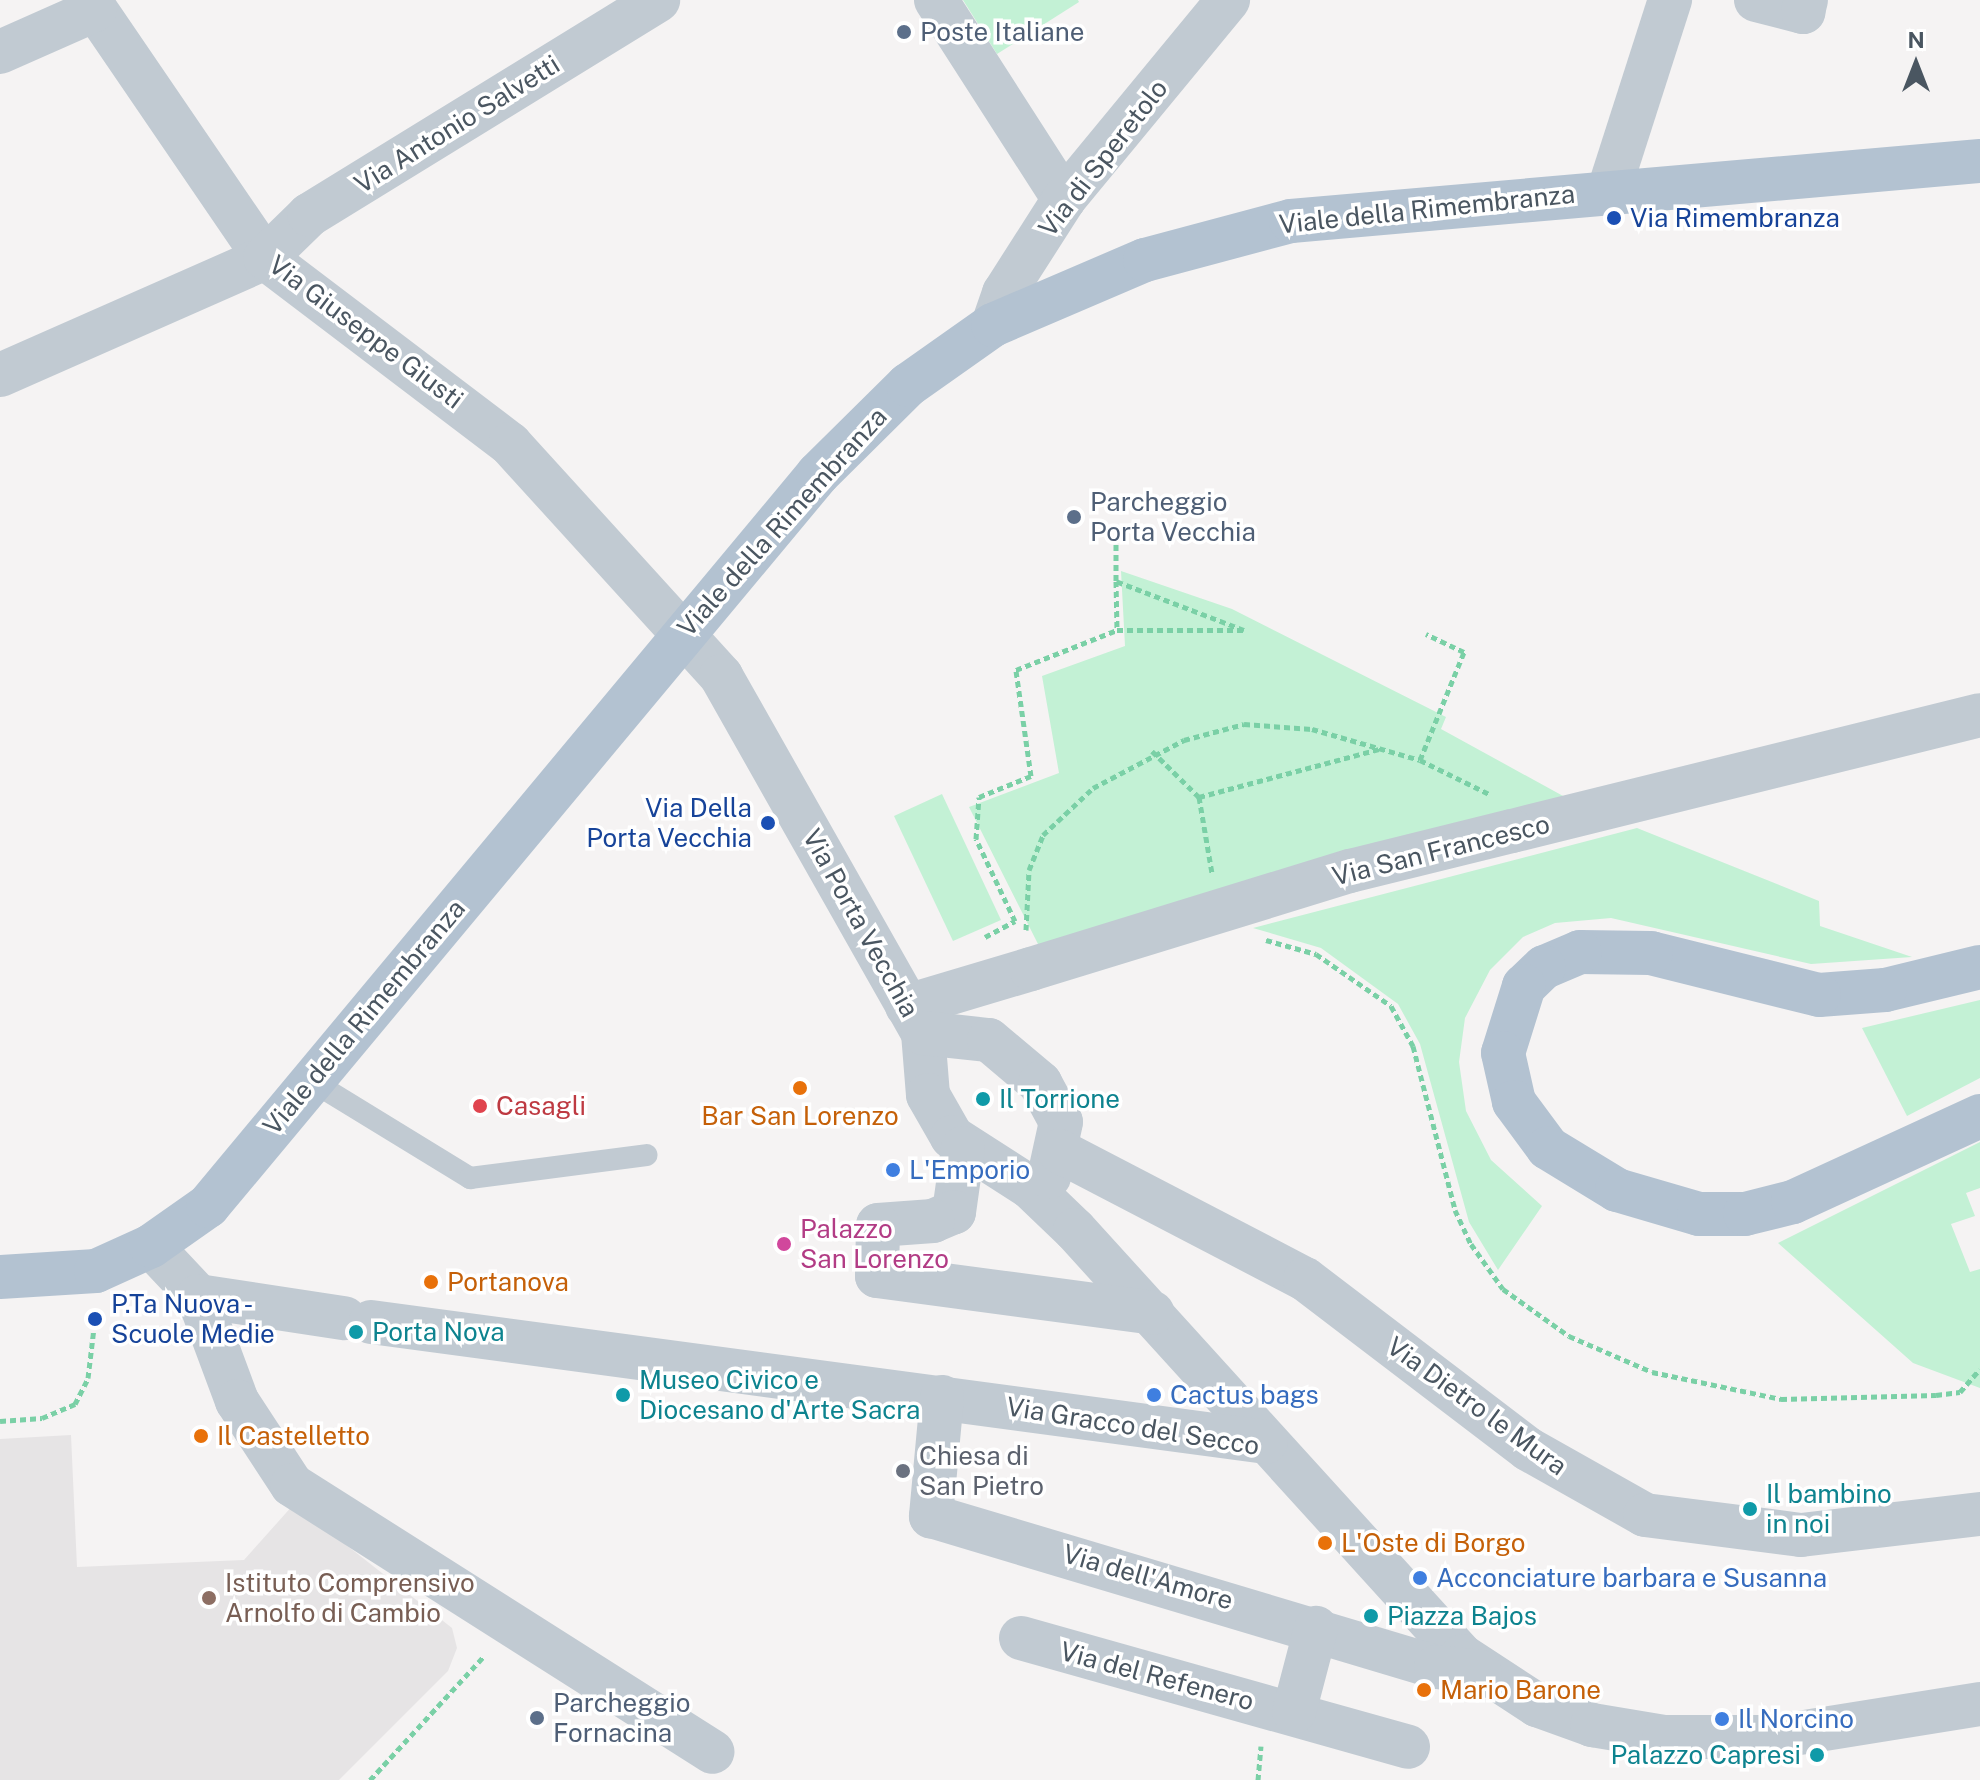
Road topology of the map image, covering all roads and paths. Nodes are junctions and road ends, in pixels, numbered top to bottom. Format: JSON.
{"nodes":[{"id":1,"x":658,"y":0,"type":"edge"},
{"id":2,"x":936,"y":0,"type":"edge"},
{"id":3,"x":1228,"y":0,"type":"edge"},
{"id":4,"x":1670,"y":0,"type":"edge"},
{"id":5,"x":1756,"y":0,"type":"edge"},
{"id":6,"x":1806,"y":0,"type":"edge"},
{"id":7,"x":92,"y":5,"type":"edge"},
{"id":8,"x":0,"y":52,"type":"edge"},
{"id":9,"x":1980,"y":161,"type":"edge"},
{"id":10,"x":1609,"y":190,"type":"junction"},
{"id":11,"x":1064,"y":199,"type":"junction"},
{"id":12,"x":265,"y":258,"type":"junction"},
{"id":13,"x":993,"y":325,"type":"junction"},
{"id":14,"x":0,"y":375,"type":"edge"},
{"id":15,"x":1116,"y":527,"type":"dead end"},
{"id":16,"x":1116,"y":581,"type":"junction"},
{"id":17,"x":1117,"y":630,"type":"junction"},
{"id":18,"x":682,"y":632,"type":"junction"},
{"id":19,"x":1426,"y":634,"type":"dead end"},
{"id":20,"x":1980,"y":715,"type":"edge"},
{"id":21,"x":1381,"y":748,"type":"junction"},
{"id":22,"x":1420,"y":760,"type":"junction"},
{"id":23,"x":1199,"y":797,"type":"dead end"},
{"id":24,"x":1512,"y":831,"type":"junction"},
{"id":25,"x":1027,"y":916,"type":"junction"},
{"id":26,"x":1015,"y":921,"type":"junction"},
{"id":27,"x":975,"y":942,"type":"dead end"},
{"id":28,"x":1026,"y":955,"type":"junction"},
{"id":29,"x":1980,"y":967,"type":"edge"},
{"id":30,"x":915,"y":1019,"type":"junction"},
{"id":31,"x":310,"y":1080,"type":"junction"},
{"id":32,"x":1980,"y":1116,"type":"edge"},
{"id":33,"x":963,"y":1148,"type":"junction"},
{"id":34,"x":1059,"y":1151,"type":"junction"},
{"id":35,"x":647,"y":1155,"type":"dead end"},
{"id":36,"x":1030,"y":1187,"type":"junction"},
{"id":37,"x":151,"y":1246,"type":"junction"},
{"id":38,"x":0,"y":1277,"type":"edge"},
{"id":39,"x":217,"y":1299,"type":"junction"},
{"id":40,"x":1153,"y":1313,"type":"junction"},
{"id":41,"x":95,"y":1319,"type":"dead end"},
{"id":42,"x":942,"y":1397,"type":"junction"},
{"id":43,"x":0,"y":1421,"type":"edge"},
{"id":44,"x":1266,"y":1442,"type":"junction"},
{"id":45,"x":1980,"y":1514,"type":"edge"},
{"id":46,"x":514,"y":1623,"type":"junction"},
{"id":47,"x":1316,"y":1628,"type":"junction"},
{"id":48,"x":1021,"y":1638,"type":"dead end"},
{"id":49,"x":1480,"y":1672,"type":"junction"},
{"id":50,"x":1980,"y":1704,"type":"edge"},
{"id":51,"x":1294,"y":1712,"type":"junction"},
{"id":52,"x":1408,"y":1747,"type":"dead end"},
{"id":53,"x":712,"y":1752,"type":"dead end"},
{"id":54,"x":370,"y":1780,"type":"edge"}],
"edges":[{"from":1,"to":12,"type":"street","name":"Via Antonio Salvetti"},
{"from":2,"to":11,"type":"street"},
{"from":3,"to":11,"type":"street","name":"Via di Speretolo"},
{"from":4,"to":10,"type":"street"},
{"from":5,"to":6,"type":"street"},
{"from":7,"to":8,"type":"street"},
{"from":7,"to":12,"type":"street","name":"Via Giuseppe Giusti"},
{"from":9,"to":10,"type":"main road","name":"Viale della Rimembranza"},
{"from":10,"to":13,"type":"main road","name":"Viale della Rimembranza"},
{"from":11,"to":13,"type":"street","name":"Via di Speretolo"},
{"from":12,"to":14,"type":"street"},
{"from":12,"to":18,"type":"street","name":"Via Giuseppe Giusti"},
{"from":13,"to":18,"type":"main road","name":"Viale della Rimembranza"},
{"from":15,"to":16,"type":"path"},
{"from":16,"to":17,"type":"path"},
{"from":16,"to":17,"type":"path"},
{"from":17,"to":26,"type":"path"},
{"from":18,"to":30,"type":"street","name":"Via Porta Vecchia"},
{"from":18,"to":31,"type":"main road","name":"Viale della Rimembranza"},
{"from":19,"to":22,"type":"path"},
{"from":20,"to":24,"type":"street","name":"Via San Francesco"},
{"from":21,"to":22,"type":"path"},
{"from":21,"to":23,"type":"path"},
{"from":21,"to":25,"type":"path"},
{"from":22,"to":24,"type":"path"},
{"from":24,"to":28,"type":"street","name":"Via San Francesco","bridge":true},
{"from":25,"to":26,"type":"path"},
{"from":25,"to":28,"type":"path"},
{"from":26,"to":27,"type":"path"},
{"from":28,"to":30,"type":"street","name":"Via San Francesco"},
{"from":29,"to":32,"type":"main road"},
{"from":30,"to":33,"type":"street","name":"Via Porta Vecchia"},
{"from":30,"to":34,"type":"street"},
{"from":31,"to":35,"type":"lane"},
{"from":31,"to":37,"type":"main road","name":"Viale della Rimembranza"},
{"from":33,"to":36,"type":"street","name":"Via Porta Vecchia"},
{"from":33,"to":40,"type":"street"},
{"from":34,"to":36,"type":"street"},
{"from":34,"to":45,"type":"street","name":"Via Dietro le Mura"},
{"from":36,"to":40,"type":"street","name":"Via Porta Vecchia"},
{"from":37,"to":38,"type":"main road","name":"Viale della Rimembranza"},
{"from":37,"to":39,"type":"street"},
{"from":39,"to":42,"type":"street","name":"Via Gracco del Secco"},
{"from":39,"to":46,"type":"street"},
{"from":40,"to":44,"type":"street","name":"Via Porta Vecchia"},
{"from":41,"to":43,"type":"path"},
{"from":42,"to":44,"type":"street","name":"Via Gracco del Secco"},
{"from":42,"to":47,"type":"street","name":"Via dell'Amore"},
{"from":44,"to":49,"type":"street","name":"Via Gracco del Secco"},
{"from":46,"to":53,"type":"street"},
{"from":46,"to":54,"type":"path"},
{"from":47,"to":49,"type":"street","name":"Via dell'Amore"},
{"from":47,"to":51,"type":"street"},
{"from":48,"to":51,"type":"street","name":"Via del Refenero"},
{"from":49,"to":50,"type":"street","name":"Via Gracco del Secco"},
{"from":51,"to":52,"type":"street","name":"Via del Refenero"}]}
